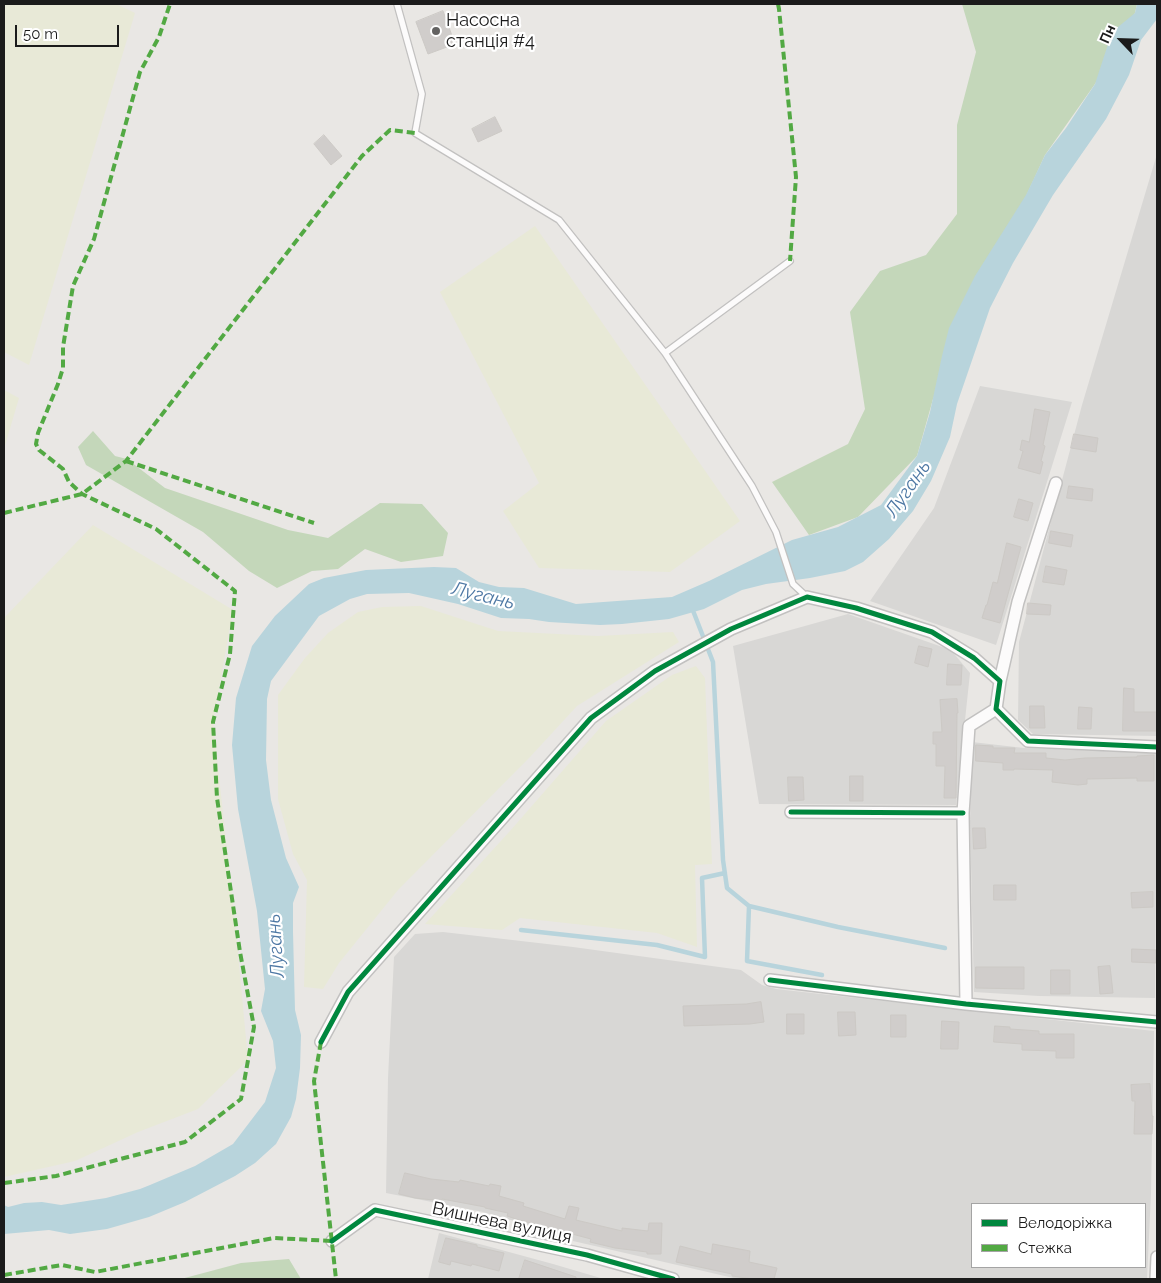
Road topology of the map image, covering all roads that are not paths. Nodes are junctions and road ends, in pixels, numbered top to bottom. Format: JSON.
{"nodes":[{"id":1,"x":396,"y":4,"type":"edge"},
{"id":2,"x":790,"y":261,"type":"dead end"},
{"id":3,"x":665,"y":353,"type":"junction"},
{"id":4,"x":1056,"y":483,"type":"dead end"},
{"id":5,"x":807,"y":597,"type":"junction"},
{"id":6,"x":1000,"y":681,"type":"junction"},
{"id":7,"x":996,"y":709,"type":"junction"},
{"id":8,"x":1157,"y":747,"type":"edge"},
{"id":9,"x":791,"y":812,"type":"dead end"},
{"id":10,"x":963,"y":813,"type":"junction"},
{"id":11,"x":770,"y":980,"type":"dead end"},
{"id":12,"x":966,"y":1004,"type":"junction"},
{"id":13,"x":1157,"y":1022,"type":"edge"},
{"id":14,"x":321,"y":1042,"type":"dead end"},
{"id":15,"x":332,"y":1241,"type":"dead end"},
{"id":16,"x":1157,"y":1257,"type":"edge"},
{"id":17,"x":674,"y":1279,"type":"edge"},
{"id":18,"x":1156,"y":1279,"type":"edge"}],
"edges":[{"from":1,"to":3,"type":"lane"},
{"from":2,"to":3,"type":"lane"},
{"from":3,"to":5,"type":"lane"},
{"from":4,"to":6,"type":"street"},
{"from":5,"to":6,"type":"street"},
{"from":5,"to":14,"type":"street"},
{"from":6,"to":7,"type":"street"},
{"from":7,"to":8,"type":"street"},
{"from":7,"to":10,"type":"street"},
{"from":9,"to":10,"type":"street"},
{"from":10,"to":12,"type":"street"},
{"from":11,"to":12,"type":"street"},
{"from":12,"to":13,"type":"street"},
{"from":15,"to":17,"type":"street","name":"Вишнева вулиця"},
{"from":16,"to":18,"type":"street"}]}
